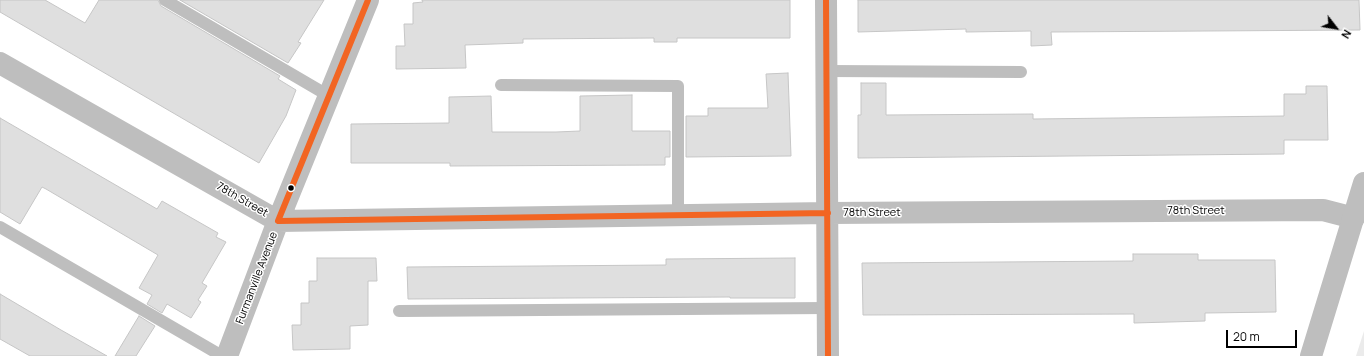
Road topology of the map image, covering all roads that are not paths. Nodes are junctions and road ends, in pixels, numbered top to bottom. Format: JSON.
{"nodes":[{"id":1,"x":164,"y":0,"type":"edge"},
{"id":2,"x":368,"y":0,"type":"edge"},
{"id":3,"x":826,"y":0,"type":"edge"},
{"id":4,"x":0,"y":63,"type":"edge"},
{"id":5,"x":827,"y":71,"type":"junction"},
{"id":6,"x":1021,"y":72,"type":"dead end"},
{"id":7,"x":501,"y":84,"type":"dead end"},
{"id":8,"x":329,"y":96,"type":"junction"},
{"id":9,"x":1364,"y":183,"type":"edge"},
{"id":10,"x":828,"y":213,"type":"junction"},
{"id":11,"x":678,"y":215,"type":"junction"},
{"id":12,"x":1354,"y":218,"type":"junction"},
{"id":13,"x":278,"y":221,"type":"junction"},
{"id":14,"x":0,"y":227,"type":"edge"},
{"id":15,"x":828,"y":308,"type":"junction"},
{"id":16,"x":399,"y":311,"type":"dead end"},
{"id":17,"x":222,"y":356,"type":"edge"},
{"id":18,"x":227,"y":356,"type":"edge"},
{"id":19,"x":828,"y":356,"type":"edge"},
{"id":20,"x":1311,"y":356,"type":"edge"}],
"edges":[{"from":1,"to":8,"type":"lane"},
{"from":2,"to":8,"type":"street","name":"Furmanville Avenue"},
{"from":3,"to":5,"type":"street"},
{"from":4,"to":13,"type":"street","name":"78th Street"},
{"from":5,"to":6,"type":"lane"},
{"from":5,"to":10,"type":"street"},
{"from":7,"to":11,"type":"lane"},
{"from":8,"to":13,"type":"street","name":"Furmanville Avenue"},
{"from":9,"to":12,"type":"street"},
{"from":10,"to":11,"type":"street","name":"78th Street"},
{"from":10,"to":12,"type":"street","name":"78th Street"},
{"from":10,"to":15,"type":"street"},
{"from":11,"to":13,"type":"street","name":"78th Street"},
{"from":12,"to":20,"type":"street"},
{"from":13,"to":18,"type":"street","name":"Furmanville Avenue"},
{"from":14,"to":17,"type":"lane"},
{"from":15,"to":16,"type":"lane"},
{"from":15,"to":19,"type":"street"}]}
